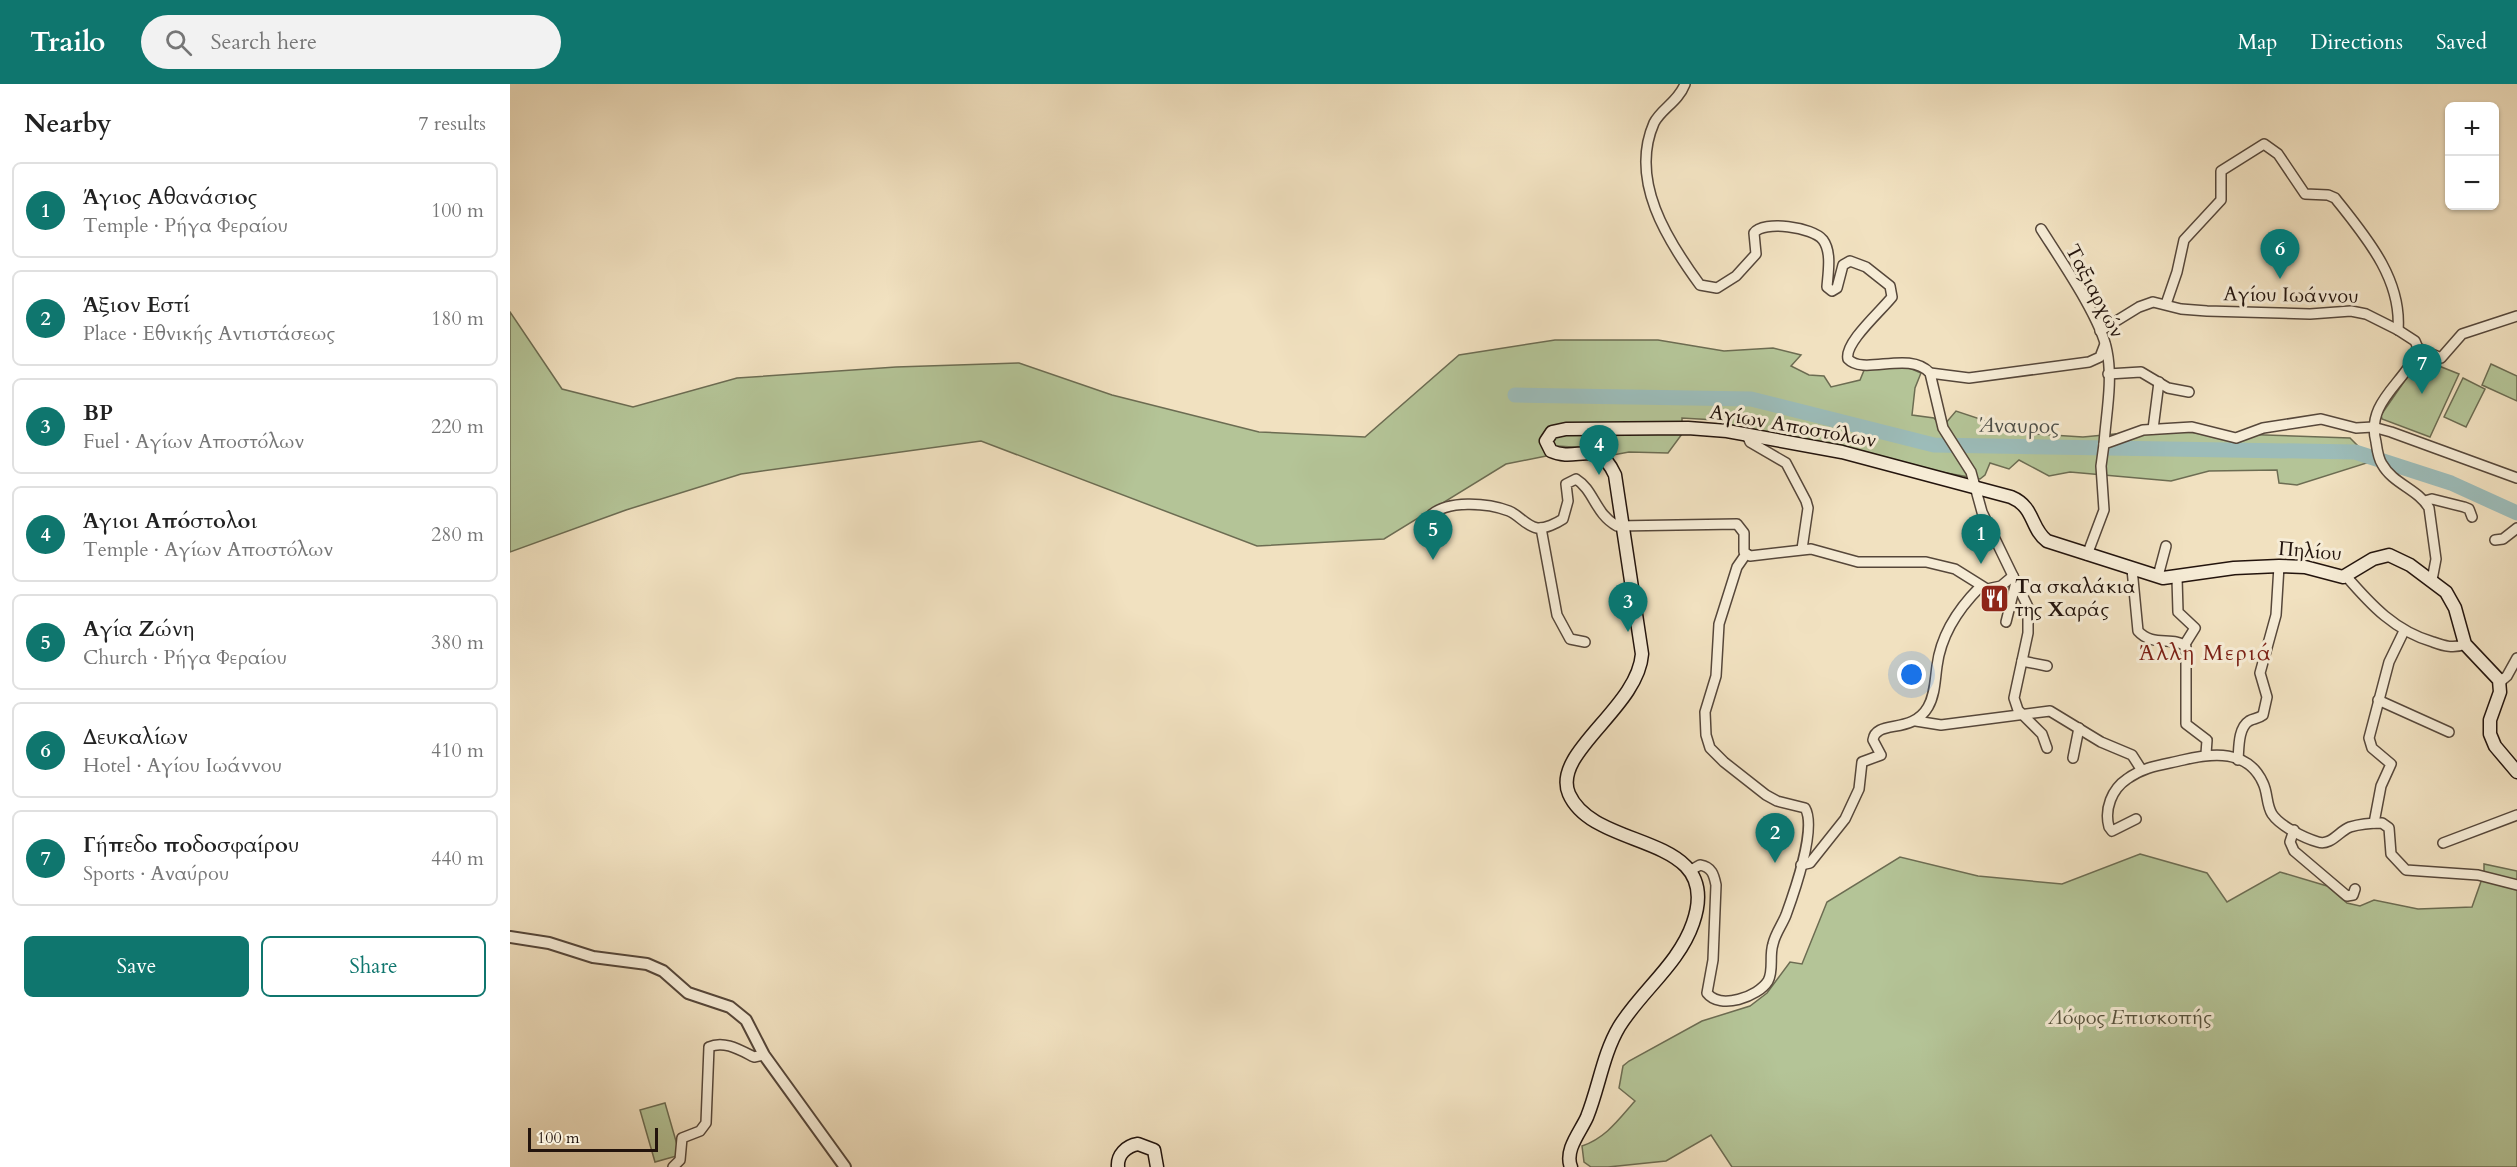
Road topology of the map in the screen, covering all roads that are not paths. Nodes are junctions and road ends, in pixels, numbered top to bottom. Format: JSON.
{"nodes":[{"id":1,"x":1685,"y":84,"type":"edge"},
{"id":2,"x":2041,"y":229,"type":"dead end"},
{"id":3,"x":2166,"y":304,"type":"junction"},
{"id":4,"x":2517,"y":316,"type":"edge"},
{"id":5,"x":2398,"y":330,"type":"junction"},
{"id":6,"x":2100,"y":331,"type":"junction"},
{"id":7,"x":2105,"y":341,"type":"junction"},
{"id":8,"x":2418,"y":348,"type":"junction"},
{"id":9,"x":1930,"y":373,"type":"junction"},
{"id":10,"x":2108,"y":374,"type":"junction"},
{"id":11,"x":2159,"y":382,"type":"junction"},
{"id":12,"x":2189,"y":392,"type":"dead end"},
{"id":13,"x":2373,"y":427,"type":"junction"},
{"id":14,"x":2153,"y":429,"type":"junction"},
{"id":15,"x":1747,"y":435,"type":"junction"},
{"id":16,"x":2104,"y":445,"type":"junction"},
{"id":17,"x":2517,"y":478,"type":"edge"},
{"id":18,"x":1977,"y":488,"type":"junction"},
{"id":19,"x":2425,"y":501,"type":"junction"},
{"id":20,"x":1429,"y":517,"type":"dead end"},
{"id":21,"x":2472,"y":517,"type":"dead end"},
{"id":22,"x":1541,"y":528,"type":"junction"},
{"id":23,"x":1623,"y":528,"type":"junction"},
{"id":24,"x":2517,"y":528,"type":"edge"},
{"id":25,"x":2495,"y":540,"type":"dead end"},
{"id":26,"x":2166,"y":546,"type":"dead end"},
{"id":27,"x":1802,"y":549,"type":"junction"},
{"id":28,"x":1746,"y":554,"type":"junction"},
{"id":29,"x":2087,"y":555,"type":"junction"},
{"id":30,"x":2279,"y":566,"type":"junction"},
{"id":31,"x":2132,"y":569,"type":"junction"},
{"id":32,"x":2157,"y":576,"type":"junction"},
{"id":33,"x":2346,"y":576,"type":"junction"},
{"id":34,"x":2177,"y":578,"type":"junction"},
{"id":35,"x":2015,"y":579,"type":"junction"},
{"id":36,"x":2432,"y":580,"type":"junction"},
{"id":37,"x":1980,"y":587,"type":"junction"},
{"id":38,"x":2006,"y":622,"type":"dead end"},
{"id":39,"x":2404,"y":631,"type":"junction"},
{"id":40,"x":1585,"y":642,"type":"dead end"},
{"id":41,"x":2185,"y":644,"type":"junction"},
{"id":42,"x":2464,"y":644,"type":"junction"},
{"id":43,"x":2517,"y":658,"type":"edge"},
{"id":44,"x":2022,"y":661,"type":"junction"},
{"id":45,"x":2047,"y":666,"type":"dead end"},
{"id":46,"x":2500,"y":682,"type":"junction"},
{"id":47,"x":2378,"y":700,"type":"junction"},
{"id":48,"x":2021,"y":714,"type":"junction"},
{"id":49,"x":1916,"y":722,"type":"junction"},
{"id":50,"x":2079,"y":728,"type":"junction"},
{"id":51,"x":2449,"y":732,"type":"dead end"},
{"id":52,"x":2047,"y":748,"type":"dead end"},
{"id":53,"x":2206,"y":754,"type":"junction"},
{"id":54,"x":2073,"y":758,"type":"dead end"},
{"id":55,"x":2238,"y":760,"type":"junction"},
{"id":56,"x":2141,"y":770,"type":"junction"},
{"id":57,"x":2517,"y":772,"type":"edge"},
{"id":58,"x":2517,"y":815,"type":"edge"},
{"id":59,"x":2136,"y":819,"type":"dead end"},
{"id":60,"x":2374,"y":823,"type":"junction"},
{"id":61,"x":2294,"y":830,"type":"junction"},
{"id":62,"x":2443,"y":843,"type":"dead end"},
{"id":63,"x":1801,"y":865,"type":"junction"},
{"id":64,"x":1691,"y":870,"type":"junction"},
{"id":65,"x":2517,"y":885,"type":"edge"},
{"id":66,"x":2355,"y":889,"type":"dead end"},
{"id":67,"x":510,"y":937,"type":"edge"},
{"id":68,"x":764,"y":1055,"type":"junction"},
{"id":69,"x":673,"y":1167,"type":"edge"},
{"id":70,"x":845,"y":1167,"type":"edge"},
{"id":71,"x":1118,"y":1167,"type":"edge"},
{"id":72,"x":1157,"y":1167,"type":"edge"},
{"id":73,"x":1571,"y":1167,"type":"edge"}],
"edges":[{"from":1,"to":9,"type":"street"},
{"from":2,"to":6,"type":"street","name":"Ταξιαρχών"},
{"from":3,"to":5,"type":"street","name":"Αγίου Ιωάννου"},
{"from":3,"to":5,"type":"street"},
{"from":3,"to":6,"type":"street","name":"Αγίου Ιωάννου"},
{"from":4,"to":8,"type":"street","name":"Αγίου Ιωάννου"},
{"from":5,"to":8,"type":"street","name":"Αγίου Ιωάννου"},
{"from":6,"to":7,"type":"street","name":"Ταξιαρχών"},
{"from":7,"to":9,"type":"street"},
{"from":7,"to":10,"type":"street","name":"Ταξιαρχών"},
{"from":8,"to":13,"type":"street"},
{"from":9,"to":18,"type":"street"},
{"from":10,"to":11,"type":"street"},
{"from":10,"to":16,"type":"street","name":"Ταξιαρχών"},
{"from":11,"to":12,"type":"street"},
{"from":11,"to":14,"type":"street"},
{"from":13,"to":14,"type":"street"},
{"from":13,"to":17,"type":"street"},
{"from":13,"to":19,"type":"street"},
{"from":14,"to":16,"type":"street"},
{"from":15,"to":18,"type":"main road","name":"Αγίων Αποστόλων"},
{"from":15,"to":23,"type":"main road","name":"Αγίων Αποστόλων"},
{"from":15,"to":27,"type":"street"},
{"from":16,"to":29,"type":"street","name":"Ταξιαρχών"},
{"from":18,"to":29,"type":"main road","name":"Πηλίου"},
{"from":18,"to":35,"type":"street"},
{"from":19,"to":21,"type":"street"},
{"from":19,"to":36,"type":"street"},
{"from":20,"to":22,"type":"street"},
{"from":22,"to":23,"type":"street"},
{"from":22,"to":40,"type":"street"},
{"from":23,"to":28,"type":"street"},
{"from":23,"to":64,"type":"main road","name":"Αγίων Αποστόλων"},
{"from":24,"to":25,"type":"street"},
{"from":26,"to":32,"type":"street"},
{"from":27,"to":28,"type":"street"},
{"from":27,"to":37,"type":"street"},
{"from":28,"to":63,"type":"street"},
{"from":29,"to":31,"type":"main road","name":"Πηλίου"},
{"from":30,"to":33,"type":"main road","name":"Πηλίου"},
{"from":30,"to":34,"type":"main road","name":"Πηλίου"},
{"from":30,"to":55,"type":"street"},
{"from":31,"to":32,"type":"main road","name":"Πηλίου"},
{"from":31,"to":41,"type":"street"},
{"from":32,"to":34,"type":"main road","name":"Πηλίου"},
{"from":33,"to":36,"type":"main road","name":"Πηλίου"},
{"from":33,"to":39,"type":"street"},
{"from":34,"to":41,"type":"street"},
{"from":35,"to":37,"type":"street"},
{"from":35,"to":38,"type":"street"},
{"from":35,"to":44,"type":"street"},
{"from":36,"to":42,"type":"main road","name":"Πηλίου"},
{"from":37,"to":49,"type":"street"},
{"from":39,"to":42,"type":"street"},
{"from":39,"to":47,"type":"street"},
{"from":41,"to":53,"type":"street"},
{"from":42,"to":46,"type":"main road"},
{"from":43,"to":46,"type":"street"},
{"from":44,"to":45,"type":"street"},
{"from":44,"to":48,"type":"street"},
{"from":46,"to":57,"type":"main road"},
{"from":47,"to":51,"type":"street"},
{"from":47,"to":60,"type":"street"},
{"from":48,"to":49,"type":"street"},
{"from":48,"to":50,"type":"street"},
{"from":48,"to":52,"type":"street"},
{"from":49,"to":63,"type":"street"},
{"from":50,"to":54,"type":"street"},
{"from":50,"to":56,"type":"street"},
{"from":53,"to":55,"type":"street"},
{"from":53,"to":56,"type":"street"},
{"from":55,"to":61,"type":"street"},
{"from":56,"to":59,"type":"street"},
{"from":58,"to":62,"type":"street"},
{"from":60,"to":61,"type":"street"},
{"from":60,"to":65,"type":"street"},
{"from":61,"to":66,"type":"street"},
{"from":63,"to":64,"type":"street"},
{"from":64,"to":73,"type":"main road"},
{"from":67,"to":68,"type":"street"},
{"from":68,"to":69,"type":"street"},
{"from":68,"to":70,"type":"street"},
{"from":71,"to":72,"type":"main road"}]}
